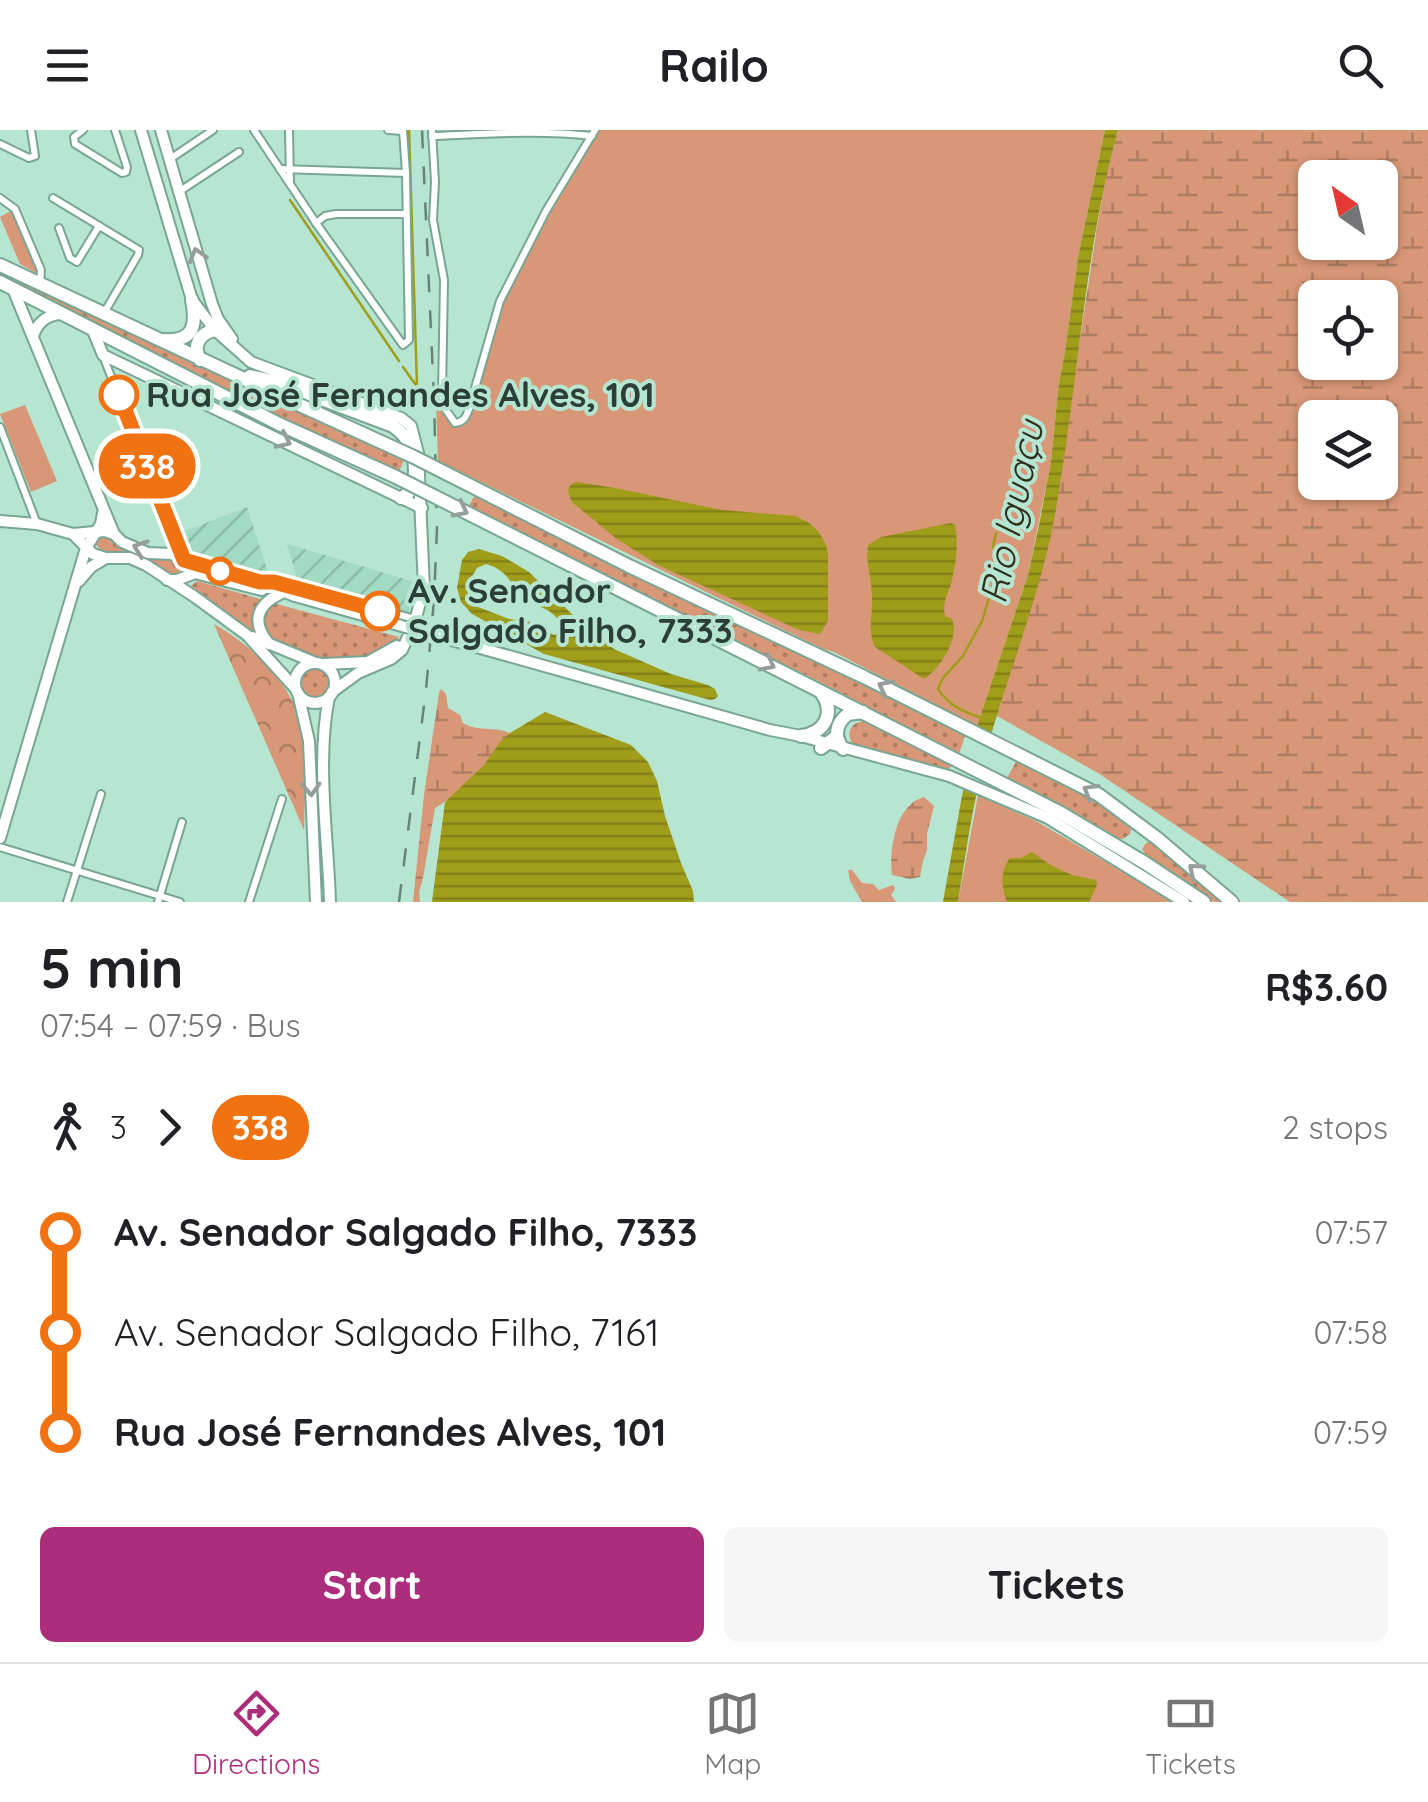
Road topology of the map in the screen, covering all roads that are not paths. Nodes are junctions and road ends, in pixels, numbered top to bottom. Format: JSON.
{"nodes":[{"id":1,"x":30,"y":130,"type":"edge"},
{"id":2,"x":83,"y":130,"type":"edge"},
{"id":3,"x":116,"y":130,"type":"edge"},
{"id":4,"x":141,"y":130,"type":"edge"},
{"id":5,"x":160,"y":130,"type":"edge"},
{"id":6,"x":213,"y":130,"type":"edge"},
{"id":7,"x":254,"y":130,"type":"edge"},
{"id":8,"x":289,"y":130,"type":"edge"},
{"id":9,"x":388,"y":130,"type":"edge"},
{"id":10,"x":403,"y":130,"type":"edge"},
{"id":11,"x":508,"y":131,"type":"edge"},
{"id":12,"x":432,"y":133,"type":"edge"},
{"id":13,"x":594,"y":133,"type":"edge"},
{"id":14,"x":0,"y":144,"type":"edge"},
{"id":15,"x":239,"y":152,"type":"dead end"},
{"id":16,"x":169,"y":159,"type":"junction"},
{"id":17,"x":279,"y":169,"type":"junction"},
{"id":18,"x":289,"y":170,"type":"junction"},
{"id":19,"x":406,"y":173,"type":"junction"},
{"id":20,"x":290,"y":185,"type":"junction"},
{"id":21,"x":179,"y":192,"type":"junction"},
{"id":22,"x":1,"y":198,"type":"edge"},
{"id":23,"x":53,"y":198,"type":"dead end"},
{"id":24,"x":406,"y":214,"type":"junction"},
{"id":25,"x":316,"y":223,"type":"junction"},
{"id":26,"x":99,"y":226,"type":"junction"},
{"id":27,"x":59,"y":228,"type":"dead end"},
{"id":28,"x":181,"y":261,"type":"junction"},
{"id":29,"x":0,"y":265,"type":"edge"},
{"id":30,"x":40,"y":284,"type":"junction"},
{"id":31,"x":6,"y":285,"type":"edge"},
{"id":32,"x":207,"y":290,"type":"junction"},
{"id":33,"x":192,"y":300,"type":"junction"},
{"id":34,"x":66,"y":314,"type":"junction"},
{"id":35,"x":104,"y":314,"type":"junction"},
{"id":36,"x":92,"y":328,"type":"junction"},
{"id":37,"x":216,"y":330,"type":"junction"},
{"id":38,"x":32,"y":338,"type":"junction"},
{"id":39,"x":158,"y":340,"type":"junction"},
{"id":40,"x":102,"y":355,"type":"junction"},
{"id":41,"x":200,"y":360,"type":"junction"},
{"id":42,"x":263,"y":366,"type":"junction"},
{"id":43,"x":132,"y":369,"type":"junction"},
{"id":44,"x":235,"y":376,"type":"junction"},
{"id":45,"x":114,"y":384,"type":"junction"},
{"id":46,"x":0,"y":427,"type":"edge"},
{"id":47,"x":413,"y":502,"type":"junction"},
{"id":48,"x":103,"y":512,"type":"junction"},
{"id":49,"x":0,"y":521,"type":"edge"},
{"id":50,"x":37,"y":524,"type":"junction"},
{"id":51,"x":98,"y":532,"type":"junction"},
{"id":52,"x":73,"y":534,"type":"junction"},
{"id":53,"x":114,"y":534,"type":"junction"},
{"id":54,"x":86,"y":548,"type":"junction"},
{"id":55,"x":106,"y":558,"type":"junction"},
{"id":56,"x":184,"y":560,"type":"junction"},
{"id":57,"x":182,"y":578,"type":"junction"},
{"id":58,"x":166,"y":580,"type":"junction"},
{"id":59,"x":260,"y":582,"type":"junction"},
{"id":60,"x":76,"y":585,"type":"junction"},
{"id":61,"x":280,"y":594,"type":"junction"},
{"id":62,"x":295,"y":596,"type":"junction"},
{"id":63,"x":195,"y":597,"type":"junction"},
{"id":64,"x":415,"y":621,"type":"junction"},
{"id":65,"x":248,"y":635,"type":"junction"},
{"id":66,"x":408,"y":635,"type":"junction"},
{"id":67,"x":269,"y":645,"type":"junction"},
{"id":68,"x":319,"y":664,"type":"junction"},
{"id":69,"x":816,"y":688,"type":"junction"},
{"id":70,"x":296,"y":690,"type":"junction"},
{"id":71,"x":330,"y":694,"type":"junction"},
{"id":72,"x":863,"y":712,"type":"junction"},
{"id":73,"x":770,"y":730,"type":"junction"},
{"id":74,"x":801,"y":736,"type":"junction"},
{"id":75,"x":828,"y":742,"type":"junction"},
{"id":76,"x":844,"y":749,"type":"joint"},
{"id":77,"x":870,"y":756,"type":"junction"},
{"id":78,"x":999,"y":789,"type":"junction"},
{"id":79,"x":101,"y":794,"type":"dead end"},
{"id":80,"x":282,"y":799,"type":"dead end"},
{"id":81,"x":1130,"y":818,"type":"junction"},
{"id":82,"x":182,"y":822,"type":"dead end"},
{"id":83,"x":0,"y":838,"type":"edge"},
{"id":84,"x":1158,"y":839,"type":"junction"},
{"id":85,"x":1113,"y":844,"type":"junction"},
{"id":86,"x":0,"y":847,"type":"edge"},
{"id":87,"x":1145,"y":862,"type":"junction"},
{"id":88,"x":77,"y":870,"type":"junction"},
{"id":89,"x":330,"y":884,"type":"junction"},
{"id":90,"x":315,"y":886,"type":"junction"},
{"id":91,"x":159,"y":899,"type":"edge"},
{"id":92,"x":68,"y":902,"type":"edge"},
{"id":93,"x":180,"y":902,"type":"edge"},
{"id":94,"x":249,"y":902,"type":"edge"},
{"id":95,"x":316,"y":902,"type":"edge"},
{"id":96,"x":330,"y":902,"type":"edge"},
{"id":97,"x":1184,"y":902,"type":"edge"},
{"id":98,"x":1204,"y":902,"type":"edge"},
{"id":99,"x":1232,"y":902,"type":"edge"}],
"edges":[{"from":1,"to":14,"type":"street"},
{"from":2,"to":3,"type":"street"},
{"from":4,"to":28,"type":"main road"},
{"from":5,"to":16,"type":"main road"},
{"from":6,"to":16,"type":"street"},
{"from":7,"to":17,"type":"street"},
{"from":8,"to":18,"type":"street"},
{"from":9,"to":10,"type":"street"},
{"from":10,"to":19,"type":"street"},
{"from":11,"to":12,"type":"street"},
{"from":11,"to":13,"type":"street"},
{"from":12,"to":13,"type":"street"},
{"from":15,"to":21,"type":"street"},
{"from":16,"to":21,"type":"main road"},
{"from":17,"to":18,"type":"street"},
{"from":17,"to":20,"type":"street"},
{"from":18,"to":19,"type":"street"},
{"from":18,"to":20,"type":"street"},
{"from":19,"to":24,"type":"street"},
{"from":20,"to":25,"type":"street"},
{"from":32,"to":21,"type":"main road","one_way":true},
{"from":22,"to":30,"type":"street"},
{"from":23,"to":26,"type":"street"},
{"from":24,"to":25,"type":"street"},
{"from":24,"to":25,"type":"street"},
{"from":26,"to":27,"type":"street"},
{"from":26,"to":35,"type":"street"},
{"from":28,"to":32,"type":"main road"},
{"from":28,"to":33,"type":"main road"},
{"from":29,"to":30,"type":"highway"},
{"from":30,"to":35,"type":"highway"},
{"from":31,"to":34,"type":"highway"},
{"from":31,"to":38,"type":"main road"},
{"from":32,"to":42,"type":"main road"},
{"from":33,"to":37,"type":"main road"},
{"from":33,"to":39,"type":"highway"},
{"from":34,"to":36,"type":"highway"},
{"from":34,"to":38,"type":"main road"},
{"from":35,"to":39,"type":"highway"},
{"from":36,"to":40,"type":"main road"},
{"from":36,"to":69,"type":"highway","one_way":true,"bridge":true},
{"from":37,"to":41,"type":"highway"},
{"from":37,"to":42,"type":"main road"},
{"from":38,"to":48,"type":"main road"},
{"from":39,"to":41,"type":"highway"},
{"from":40,"to":43,"type":"main road"},
{"from":40,"to":45,"type":"street"},
{"from":41,"to":44,"type":"highway"},
{"from":42,"to":47,"type":"main road"},
{"from":43,"to":45,"type":"street"},
{"from":43,"to":47,"type":"main road","one_way":true},
{"from":44,"to":47,"type":"highway"},
{"from":81,"to":44,"type":"highway","one_way":true,"bridge":true},
{"from":45,"to":56,"type":"street"},
{"from":46,"to":50,"type":"street"},
{"from":47,"to":64,"type":"main road"},
{"from":48,"to":51,"type":"main road"},
{"from":48,"to":53,"type":"main road"},
{"from":49,"to":50,"type":"main road"},
{"from":50,"to":52,"type":"main road"},
{"from":51,"to":52,"type":"main road"},
{"from":51,"to":53,"type":"main road"},
{"from":51,"to":54,"type":"main road"},
{"from":52,"to":54,"type":"main road"},
{"from":56,"to":53,"type":"main road","one_way":true},
{"from":54,"to":55,"type":"main road"},
{"from":54,"to":60,"type":"main road"},
{"from":55,"to":58,"type":"main road"},
{"from":55,"to":60,"type":"main road"},
{"from":56,"to":57,"type":"main road"},
{"from":56,"to":59,"type":"main road"},
{"from":57,"to":58,"type":"main road"},
{"from":57,"to":61,"type":"main road"},
{"from":57,"to":63,"type":"main road"},
{"from":58,"to":63,"type":"main road"},
{"from":59,"to":62,"type":"main road"},
{"from":59,"to":64,"type":"main road"},
{"from":60,"to":83,"type":"main road"},
{"from":61,"to":62,"type":"main road"},
{"from":61,"to":67,"type":"main road"},
{"from":62,"to":73,"type":"main road","bridge":true},
{"from":63,"to":65,"type":"main road"},
{"from":64,"to":66,"type":"main road"},
{"from":65,"to":67,"type":"main road"},
{"from":65,"to":70,"type":"main road"},
{"from":66,"to":68,"type":"main road"},
{"from":66,"to":71,"type":"main road"},
{"from":67,"to":68,"type":"main road"},
{"from":68,"to":70,"type":"main road"},
{"from":68,"to":71,"type":"main road"},
{"from":69,"to":72,"type":"highway"},
{"from":69,"to":74,"type":"highway"},
{"from":70,"to":71,"type":"main road"},
{"from":70,"to":90,"type":"main road","one_way":true},
{"from":71,"to":89,"type":"main road"},
{"from":72,"to":75,"type":"highway"},
{"from":72,"to":78,"type":"highway"},
{"from":73,"to":74,"type":"main road"},
{"from":73,"to":75,"type":"main road"},
{"from":74,"to":75,"type":"main road"},
{"from":75,"to":76,"type":"highway"},
{"from":75,"to":77,"type":"main road"},
{"from":76,"to":77,"type":"main road"},
{"from":77,"to":78,"type":"main road"},
{"from":78,"to":85,"type":"highway"},
{"from":78,"to":97,"type":"main road"},
{"from":79,"to":88,"type":"street"},
{"from":80,"to":94,"type":"street"},
{"from":81,"to":84,"type":"highway"},
{"from":81,"to":85,"type":"highway"},
{"from":82,"to":91,"type":"street"},
{"from":84,"to":87,"type":"highway"},
{"from":99,"to":84,"type":"highway","one_way":true},
{"from":85,"to":87,"type":"highway"},
{"from":86,"to":88,"type":"street"},
{"from":87,"to":98,"type":"highway"},
{"from":88,"to":91,"type":"street"},
{"from":88,"to":92,"type":"street"},
{"from":89,"to":90,"type":"main road"},
{"from":89,"to":96,"type":"main road"},
{"from":90,"to":95,"type":"main road"},
{"from":91,"to":93,"type":"street"}]}
